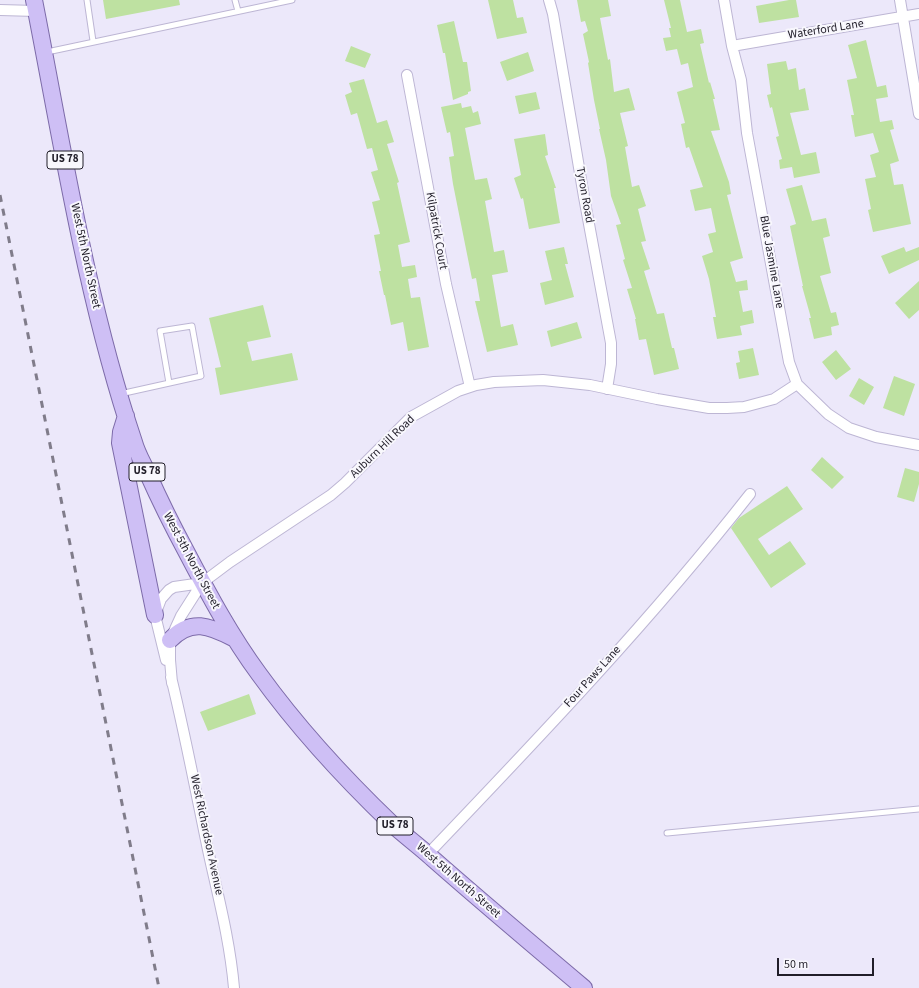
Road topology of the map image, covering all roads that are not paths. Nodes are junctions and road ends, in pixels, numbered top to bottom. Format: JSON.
{"nodes":[{"id":1,"x":87,"y":0,"type":"edge"},
{"id":2,"x":235,"y":0,"type":"edge"},
{"id":3,"x":292,"y":0,"type":"edge"},
{"id":4,"x":549,"y":0,"type":"edge"},
{"id":5,"x":724,"y":0,"type":"edge"},
{"id":6,"x":900,"y":0,"type":"edge"},
{"id":7,"x":35,"y":5,"type":"edge"},
{"id":8,"x":0,"y":10,"type":"edge"},
{"id":9,"x":238,"y":11,"type":"junction"},
{"id":10,"x":919,"y":14,"type":"edge"},
{"id":11,"x":903,"y":18,"type":"junction"},
{"id":12,"x":93,"y":41,"type":"junction"},
{"id":13,"x":732,"y":46,"type":"junction"},
{"id":14,"x":44,"y":52,"type":"junction"},
{"id":15,"x":407,"y":74,"type":"dead end"},
{"id":16,"x":919,"y":114,"type":"edge"},
{"id":17,"x":169,"y":382,"type":"junction"},
{"id":18,"x":796,"y":384,"type":"junction"},
{"id":19,"x":470,"y":387,"type":"junction"},
{"id":20,"x":607,"y":389,"type":"junction"},
{"id":21,"x":119,"y":394,"type":"junction"},
{"id":22,"x":126,"y":416,"type":"junction"},
{"id":23,"x":919,"y":445,"type":"edge"},
{"id":24,"x":750,"y":494,"type":"dead end"},
{"id":25,"x":202,"y":583,"type":"junction"},
{"id":26,"x":155,"y":615,"type":"junction"},
{"id":27,"x":234,"y":638,"type":"junction"},
{"id":28,"x":170,"y":640,"type":"junction"},
{"id":29,"x":172,"y":683,"type":"junction"},
{"id":30,"x":919,"y":809,"type":"edge"},
{"id":31,"x":667,"y":833,"type":"dead end"},
{"id":32,"x":428,"y":854,"type":"junction"},
{"id":33,"x":234,"y":988,"type":"edge"},
{"id":34,"x":584,"y":988,"type":"edge"}],
"edges":[{"from":1,"to":12,"type":"lane"},
{"from":2,"to":9,"type":"lane"},
{"from":3,"to":9,"type":"lane"},
{"from":4,"to":20,"type":"street","name":"Tyron Road"},
{"from":5,"to":13,"type":"street","name":"Blue Jasmine Lane"},
{"from":6,"to":11,"type":"street"},
{"from":7,"to":8,"type":"street"},
{"from":7,"to":14,"type":"main road","name":"West 5th North Street","number":"US 78"},
{"from":9,"to":12,"type":"lane"},
{"from":10,"to":11,"type":"street","name":"Waterford Lane"},
{"from":11,"to":13,"type":"street","name":"Waterford Lane"},
{"from":11,"to":16,"type":"street"},
{"from":12,"to":14,"type":"lane"},
{"from":13,"to":18,"type":"street","name":"Blue Jasmine Lane"},
{"from":14,"to":21,"type":"main road","name":"West 5th North Street","number":"US 78"},
{"from":15,"to":19,"type":"street","name":"Kilpatrick Court"},
{"from":17,"to":17,"type":"lane"},
{"from":17,"to":21,"type":"lane"},
{"from":18,"to":20,"type":"street","name":"Auburn Hill Road"},
{"from":18,"to":23,"type":"street"},
{"from":19,"to":20,"type":"street","name":"Auburn Hill Road"},
{"from":19,"to":25,"type":"street","name":"Auburn Hill Road"},
{"from":21,"to":22,"type":"main road","name":"West 5th North Street","number":"US 78"},
{"from":22,"to":25,"type":"main road","name":"West 5th North Street","number":"US 78"},
{"from":22,"to":26,"type":"main road"},
{"from":24,"to":32,"type":"street","name":"Four Paws Lane"},
{"from":25,"to":26,"type":"street"},
{"from":25,"to":27,"type":"main road","name":"West 5th North Street","number":"US 78"},
{"from":25,"to":28,"type":"street","name":"West Richardson Avenue"},
{"from":26,"to":29,"type":"street","name":"West Richardson Avenue"},
{"from":27,"to":28,"type":"main road"},
{"from":27,"to":32,"type":"main road","name":"West 5th North Street","number":"US 78"},
{"from":28,"to":29,"type":"street","name":"West Richardson Avenue"},
{"from":29,"to":33,"type":"street","name":"West Richardson Avenue"},
{"from":30,"to":31,"type":"lane"},
{"from":32,"to":34,"type":"main road","name":"West 5th North Street","number":"US 78"}]}
